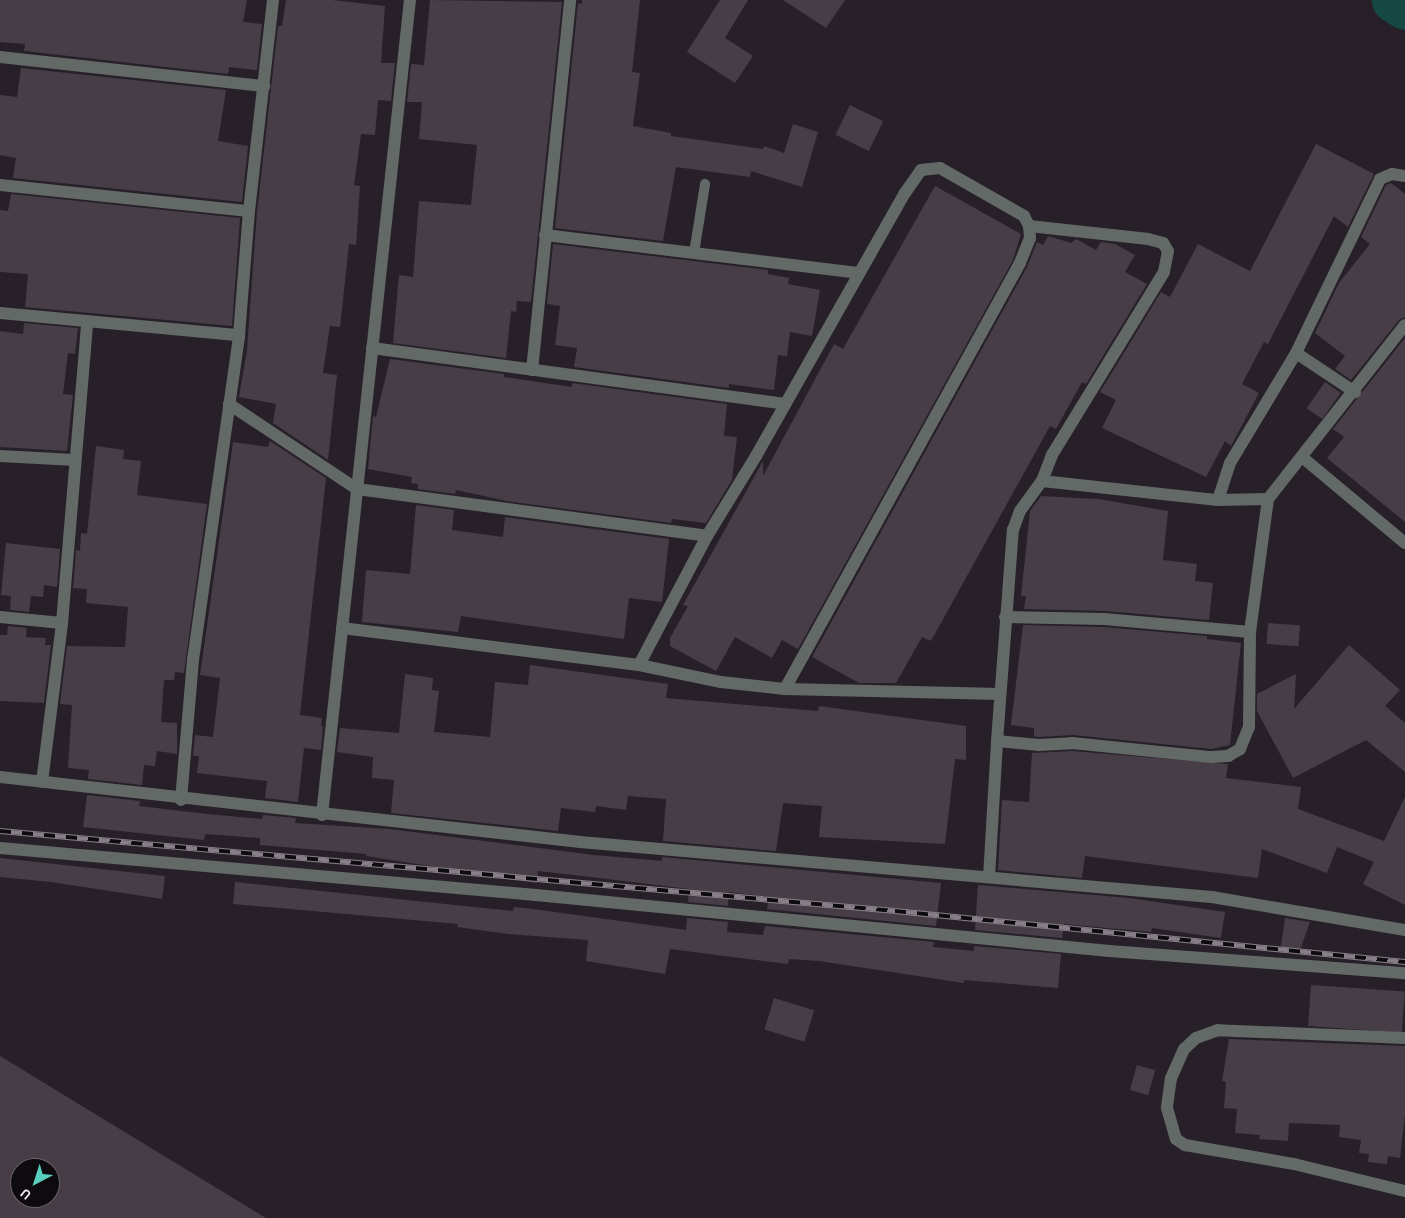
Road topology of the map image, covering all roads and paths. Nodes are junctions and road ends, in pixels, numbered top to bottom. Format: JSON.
{"nodes":[{"id":1,"x":273,"y":0,"type":"edge"},
{"id":2,"x":410,"y":0,"type":"edge"},
{"id":3,"x":570,"y":0,"type":"edge"},
{"id":4,"x":0,"y":57,"type":"edge"},
{"id":5,"x":264,"y":86,"type":"junction"},
{"id":6,"x":1405,"y":176,"type":"edge"},
{"id":7,"x":0,"y":184,"type":"edge"},
{"id":8,"x":705,"y":184,"type":"dead end"},
{"id":9,"x":249,"y":211,"type":"junction"},
{"id":10,"x":1029,"y":226,"type":"junction"},
{"id":11,"x":545,"y":235,"type":"junction"},
{"id":12,"x":694,"y":253,"type":"junction"},
{"id":13,"x":858,"y":273,"type":"junction"},
{"id":14,"x":0,"y":313,"type":"edge"},
{"id":15,"x":87,"y":323,"type":"junction"},
{"id":16,"x":1405,"y":326,"type":"edge"},
{"id":17,"x":239,"y":335,"type":"junction"},
{"id":18,"x":372,"y":348,"type":"junction"},
{"id":19,"x":1296,"y":353,"type":"junction"},
{"id":20,"x":532,"y":370,"type":"junction"},
{"id":21,"x":1355,"y":392,"type":"junction"},
{"id":22,"x":229,"y":404,"type":"junction"},
{"id":23,"x":786,"y":404,"type":"junction"},
{"id":24,"x":0,"y":456,"type":"edge"},
{"id":25,"x":1302,"y":457,"type":"junction"},
{"id":26,"x":75,"y":460,"type":"junction"},
{"id":27,"x":1042,"y":481,"type":"junction"},
{"id":28,"x":357,"y":489,"type":"junction"},
{"id":29,"x":1268,"y":499,"type":"junction"},
{"id":30,"x":1218,"y":500,"type":"junction"},
{"id":31,"x":707,"y":536,"type":"junction"},
{"id":32,"x":1405,"y":543,"type":"edge"},
{"id":33,"x":0,"y":618,"type":"edge"},
{"id":34,"x":1006,"y":618,"type":"junction"},
{"id":35,"x":62,"y":623,"type":"junction"},
{"id":36,"x":342,"y":628,"type":"junction"},
{"id":37,"x":1250,"y":632,"type":"junction"},
{"id":38,"x":639,"y":665,"type":"junction"},
{"id":39,"x":785,"y":689,"type":"junction"},
{"id":40,"x":1000,"y":694,"type":"junction"},
{"id":41,"x":997,"y":741,"type":"junction"},
{"id":42,"x":0,"y":777,"type":"edge"},
{"id":43,"x":42,"y":782,"type":"junction"},
{"id":44,"x":181,"y":800,"type":"junction"},
{"id":45,"x":322,"y":815,"type":"junction"},
{"id":46,"x":0,"y":848,"type":"edge"},
{"id":47,"x":989,"y":876,"type":"junction"},
{"id":48,"x":1405,"y":930,"type":"edge"},
{"id":49,"x":1405,"y":974,"type":"edge"},
{"id":50,"x":1405,"y":1038,"type":"edge"},
{"id":51,"x":1405,"y":1191,"type":"edge"}],
"edges":[{"from":1,"to":5,"type":"street"},
{"from":2,"to":18,"type":"street"},
{"from":3,"to":11,"type":"street"},
{"from":4,"to":5,"type":"street"},
{"from":5,"to":9,"type":"street"},
{"from":6,"to":19,"type":"street"},
{"from":7,"to":9,"type":"street"},
{"from":8,"to":12,"type":"lane"},
{"from":9,"to":17,"type":"street"},
{"from":10,"to":13,"type":"street"},
{"from":10,"to":27,"type":"street"},
{"from":10,"to":39,"type":"street"},
{"from":11,"to":12,"type":"street"},
{"from":11,"to":20,"type":"street"},
{"from":12,"to":13,"type":"street"},
{"from":13,"to":23,"type":"street"},
{"from":14,"to":15,"type":"street"},
{"from":15,"to":17,"type":"street"},
{"from":15,"to":26,"type":"street"},
{"from":16,"to":21,"type":"street"},
{"from":17,"to":22,"type":"street"},
{"from":18,"to":20,"type":"street"},
{"from":18,"to":28,"type":"street"},
{"from":19,"to":21,"type":"street"},
{"from":19,"to":30,"type":"street"},
{"from":20,"to":23,"type":"street"},
{"from":21,"to":25,"type":"street"},
{"from":22,"to":28,"type":"street"},
{"from":22,"to":44,"type":"street"},
{"from":23,"to":31,"type":"street"},
{"from":24,"to":26,"type":"street"},
{"from":25,"to":29,"type":"street"},
{"from":25,"to":32,"type":"street"},
{"from":26,"to":35,"type":"street"},
{"from":27,"to":30,"type":"street"},
{"from":27,"to":34,"type":"street"},
{"from":28,"to":31,"type":"street"},
{"from":28,"to":36,"type":"street"},
{"from":29,"to":30,"type":"street"},
{"from":29,"to":37,"type":"street"},
{"from":31,"to":38,"type":"street"},
{"from":33,"to":35,"type":"street"},
{"from":34,"to":37,"type":"street"},
{"from":34,"to":40,"type":"street"},
{"from":35,"to":43,"type":"street"},
{"from":36,"to":38,"type":"street"},
{"from":36,"to":45,"type":"street"},
{"from":37,"to":41,"type":"street"},
{"from":38,"to":39,"type":"street"},
{"from":39,"to":40,"type":"street"},
{"from":40,"to":41,"type":"street"},
{"from":41,"to":47,"type":"street"},
{"from":42,"to":43,"type":"street"},
{"from":43,"to":44,"type":"street"},
{"from":44,"to":45,"type":"street"},
{"from":45,"to":47,"type":"street"},
{"from":46,"to":49,"type":"street"},
{"from":47,"to":48,"type":"street"},
{"from":50,"to":51,"type":"street"}]}
